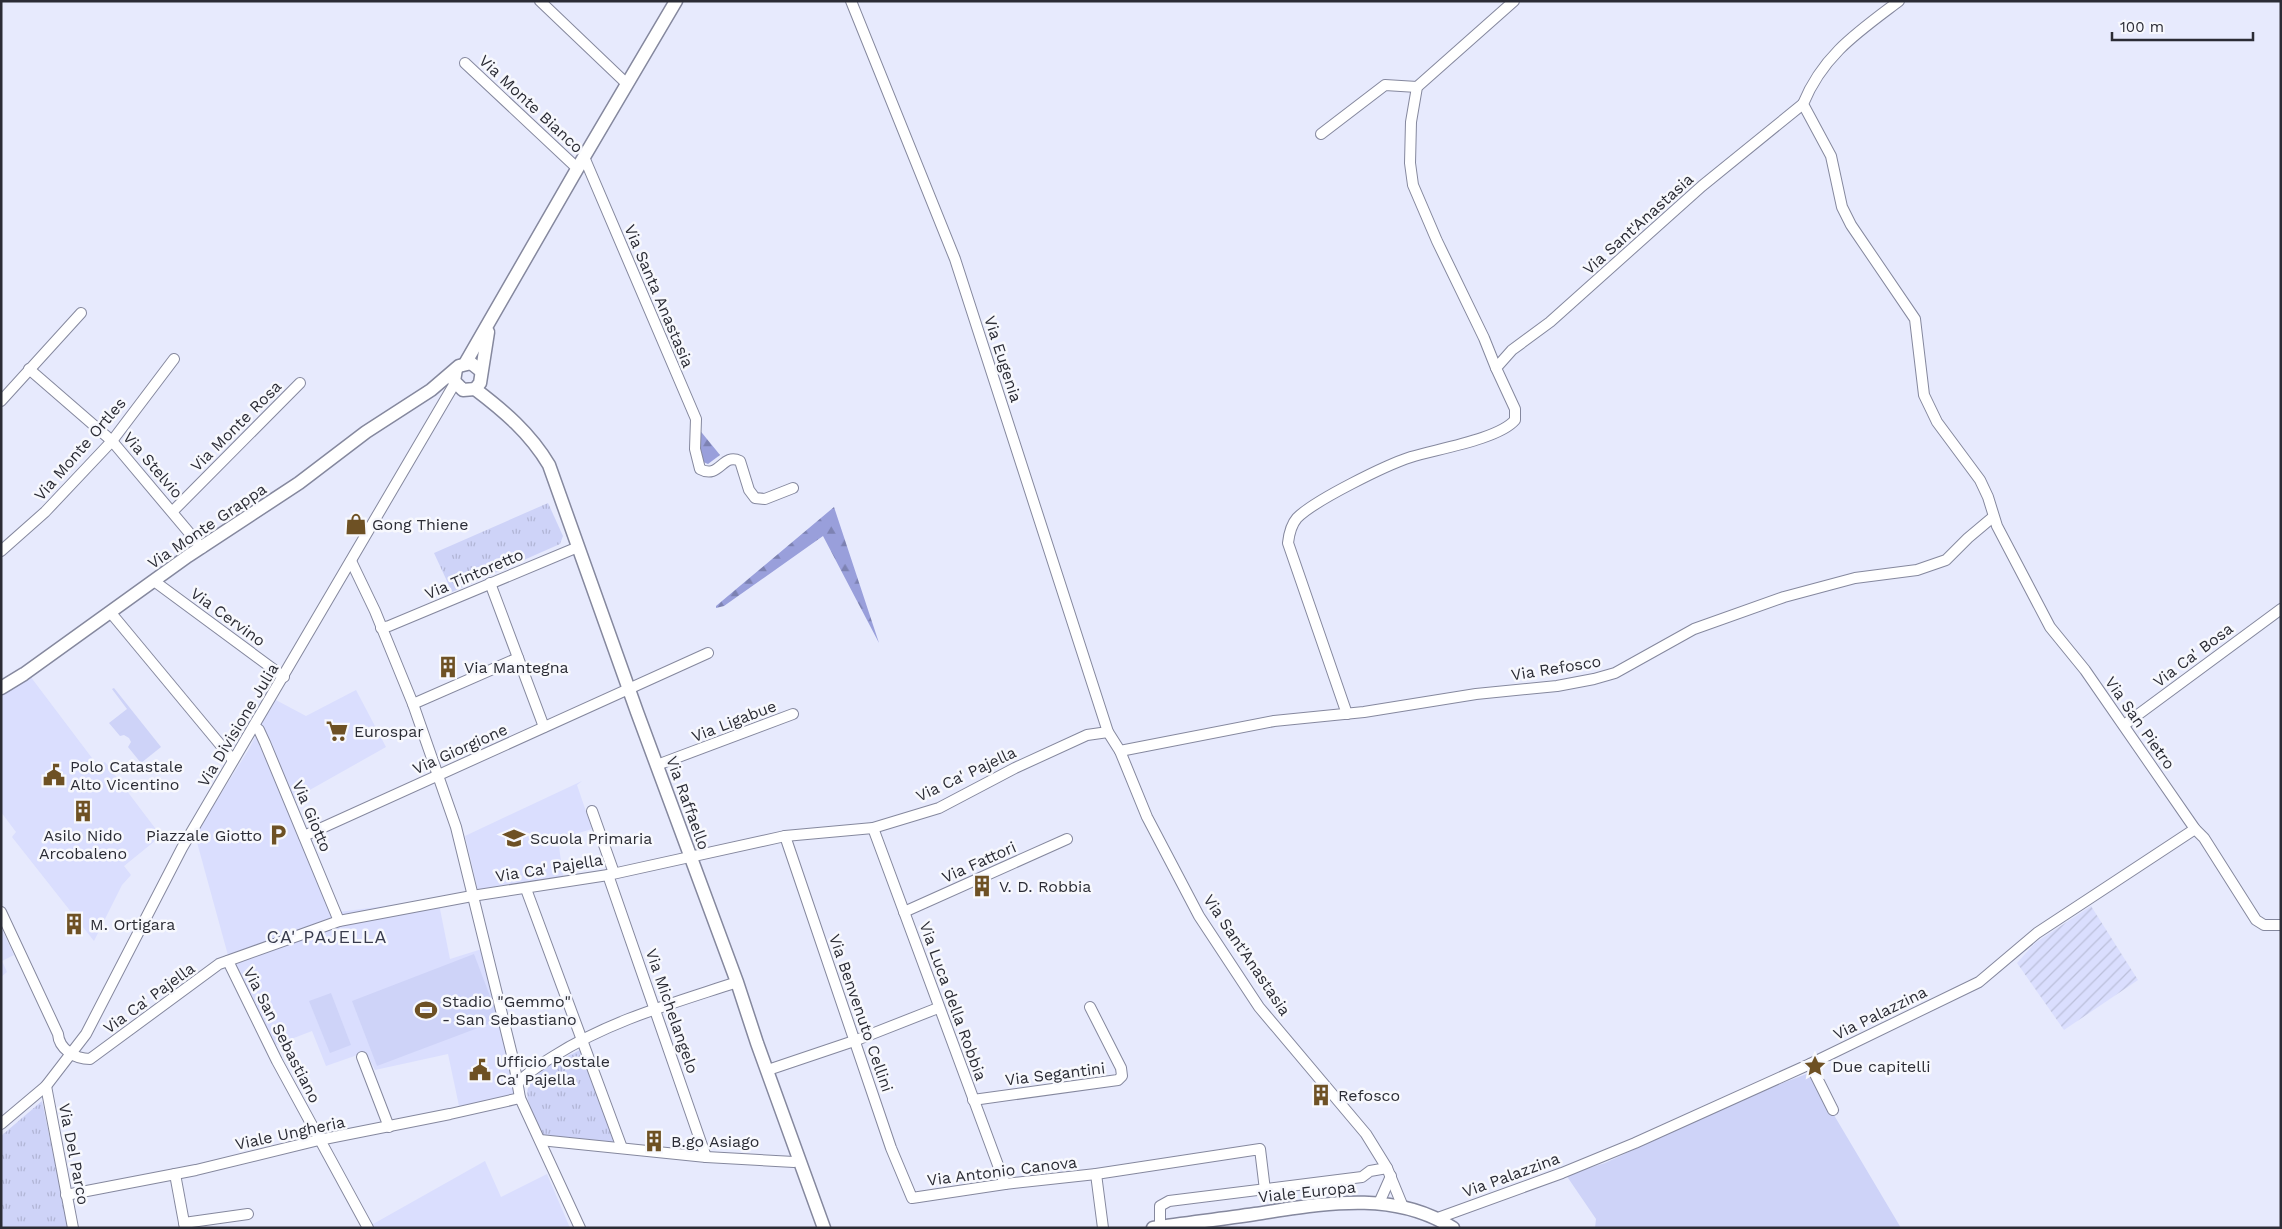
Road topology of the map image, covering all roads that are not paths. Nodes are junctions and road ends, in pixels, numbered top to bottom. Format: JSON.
{"nodes":[{"id":1,"x":540,"y":1,"type":"edge"},
{"id":2,"x":676,"y":1,"type":"edge"},
{"id":3,"x":851,"y":1,"type":"edge"},
{"id":4,"x":1514,"y":1,"type":"edge"},
{"id":5,"x":1899,"y":1,"type":"edge"},
{"id":6,"x":465,"y":63,"type":"dead end"},
{"id":7,"x":627,"y":84,"type":"junction"},
{"id":8,"x":1417,"y":87,"type":"junction"},
{"id":9,"x":1803,"y":104,"type":"junction"},
{"id":10,"x":1321,"y":134,"type":"dead end"},
{"id":11,"x":580,"y":162,"type":"junction"},
{"id":12,"x":81,"y":313,"type":"dead end"},
{"id":13,"x":491,"y":320,"type":"junction"},
{"id":14,"x":174,"y":359,"type":"dead end"},
{"id":15,"x":461,"y":366,"type":"junction"},
{"id":16,"x":1496,"y":368,"type":"junction"},
{"id":17,"x":29,"y":369,"type":"junction"},
{"id":18,"x":471,"y":382,"type":"junction"},
{"id":19,"x":300,"y":384,"type":"dead end"},
{"id":20,"x":431,"y":390,"type":"junction"},
{"id":21,"x":1,"y":401,"type":"edge"},
{"id":22,"x":112,"y":441,"type":"junction"},
{"id":23,"x":793,"y":488,"type":"dead end"},
{"id":24,"x":173,"y":511,"type":"junction"},
{"id":25,"x":1993,"y":517,"type":"junction"},
{"id":26,"x":578,"y":547,"type":"junction"},
{"id":27,"x":202,"y":548,"type":"junction"},
{"id":28,"x":1,"y":551,"type":"edge"},
{"id":29,"x":351,"y":561,"type":"junction"},
{"id":30,"x":154,"y":581,"type":"junction"},
{"id":31,"x":490,"y":583,"type":"junction"},
{"id":32,"x":2281,"y":609,"type":"edge"},
{"id":33,"x":111,"y":613,"type":"junction"},
{"id":34,"x":381,"y":628,"type":"junction"},
{"id":35,"x":708,"y":653,"type":"dead end"},
{"id":36,"x":518,"y":658,"type":"junction"},
{"id":37,"x":284,"y":677,"type":"junction"},
{"id":38,"x":1,"y":688,"type":"edge"},
{"id":39,"x":629,"y":689,"type":"junction"},
{"id":40,"x":413,"y":704,"type":"junction"},
{"id":41,"x":794,"y":714,"type":"dead end"},
{"id":42,"x":1347,"y":714,"type":"junction"},
{"id":43,"x":2124,"y":725,"type":"junction"},
{"id":44,"x":254,"y":726,"type":"junction"},
{"id":45,"x":544,"y":727,"type":"junction"},
{"id":46,"x":1108,"y":732,"type":"junction"},
{"id":47,"x":1120,"y":751,"type":"junction"},
{"id":48,"x":233,"y":760,"type":"junction"},
{"id":49,"x":657,"y":766,"type":"junction"},
{"id":50,"x":438,"y":775,"type":"junction"},
{"id":51,"x":592,"y":811,"type":"dead end"},
{"id":52,"x":873,"y":828,"type":"junction"},
{"id":53,"x":2195,"y":829,"type":"junction"},
{"id":54,"x":304,"y":836,"type":"junction"},
{"id":55,"x":785,"y":836,"type":"junction"},
{"id":56,"x":1067,"y":839,"type":"dead end"},
{"id":57,"x":690,"y":857,"type":"junction"},
{"id":58,"x":611,"y":874,"type":"junction"},
{"id":59,"x":526,"y":889,"type":"junction"},
{"id":60,"x":472,"y":896,"type":"junction"},
{"id":61,"x":1,"y":912,"type":"edge"},
{"id":62,"x":904,"y":912,"type":"junction"},
{"id":63,"x":338,"y":920,"type":"junction"},
{"id":64,"x":2281,"y":925,"type":"edge"},
{"id":65,"x":228,"y":961,"type":"junction"},
{"id":66,"x":737,"y":982,"type":"junction"},
{"id":67,"x":1090,"y":1007,"type":"dead end"},
{"id":68,"x":655,"y":1008,"type":"junction"},
{"id":69,"x":938,"y":1008,"type":"junction"},
{"id":70,"x":582,"y":1038,"type":"junction"},
{"id":71,"x":854,"y":1041,"type":"junction"},
{"id":72,"x":72,"y":1054,"type":"junction"},
{"id":73,"x":362,"y":1057,"type":"dead end"},
{"id":74,"x":1810,"y":1064,"type":"junction"},
{"id":75,"x":768,"y":1070,"type":"junction"},
{"id":76,"x":518,"y":1083,"type":"junction"},
{"id":77,"x":46,"y":1086,"type":"junction"},
{"id":78,"x":520,"y":1098,"type":"junction"},
{"id":79,"x":973,"y":1100,"type":"junction"},
{"id":80,"x":1833,"y":1110,"type":"dead end"},
{"id":81,"x":1,"y":1124,"type":"edge"},
{"id":82,"x":389,"y":1127,"type":"junction"},
{"id":83,"x":319,"y":1140,"type":"junction"},
{"id":84,"x":540,"y":1140,"type":"junction"},
{"id":85,"x":622,"y":1148,"type":"junction"},
{"id":86,"x":706,"y":1157,"type":"junction"},
{"id":87,"x":799,"y":1159,"type":"junction"},
{"id":88,"x":1389,"y":1172,"type":"junction"},
{"id":89,"x":175,"y":1174,"type":"junction"},
{"id":90,"x":1096,"y":1174,"type":"junction"},
{"id":91,"x":1005,"y":1184,"type":"junction"},
{"id":92,"x":1265,"y":1190,"type":"junction"},
{"id":93,"x":66,"y":1195,"type":"junction"},
{"id":94,"x":912,"y":1198,"type":"joint"},
{"id":95,"x":1379,"y":1203,"type":"junction"},
{"id":96,"x":1402,"y":1207,"type":"junction"},
{"id":97,"x":248,"y":1214,"type":"dead end"},
{"id":98,"x":1438,"y":1218,"type":"junction"},
{"id":99,"x":184,"y":1225,"type":"edge"},
{"id":100,"x":1188,"y":1226,"type":"edge"},
{"id":101,"x":1156,"y":1227,"type":"edge"},
{"id":102,"x":73,"y":1228,"type":"edge"},
{"id":103,"x":368,"y":1228,"type":"edge"},
{"id":104,"x":580,"y":1228,"type":"edge"},
{"id":105,"x":824,"y":1228,"type":"edge"},
{"id":106,"x":1103,"y":1228,"type":"edge"},
{"id":107,"x":1453,"y":1228,"type":"edge"}],
"edges":[{"from":1,"to":7,"type":"street"},
{"from":2,"to":7,"type":"main road"},
{"from":3,"to":46,"type":"street","name":"Via Eugenia"},
{"from":4,"to":8,"type":"street"},
{"from":5,"to":9,"type":"street"},
{"from":6,"to":11,"type":"street","name":"Via Monte Bianco"},
{"from":7,"to":11,"type":"main road"},
{"from":8,"to":10,"type":"street"},
{"from":8,"to":16,"type":"street"},
{"from":9,"to":16,"type":"street","name":"Via Sant'Anastasia"},
{"from":9,"to":25,"type":"street"},
{"from":11,"to":13,"type":"main road"},
{"from":11,"to":23,"type":"street","name":"Via Santa Anastasia"},
{"from":12,"to":17,"type":"street"},
{"from":13,"to":15,"type":"main road"},
{"from":13,"to":18,"type":"main road"},
{"from":14,"to":22,"type":"street","name":"Via Monte Ortles"},
{"from":15,"to":18,"type":"main road"},
{"from":15,"to":18,"type":"main road","name":"Via Raffaello"},
{"from":15,"to":20,"type":"main road","name":"Via Monte Grappa"},
{"from":16,"to":42,"type":"street"},
{"from":17,"to":21,"type":"street"},
{"from":17,"to":22,"type":"street","name":"Via Stelvio"},
{"from":18,"to":20,"type":"main road","name":"Via Monte Grappa"},
{"from":18,"to":26,"type":"main road","name":"Via Raffaello"},
{"from":18,"to":29,"type":"street","name":"Via Divisione Julia"},
{"from":19,"to":24,"type":"street","name":"Via Monte Rosa"},
{"from":20,"to":27,"type":"main road","name":"Via Monte Grappa"},
{"from":22,"to":24,"type":"street","name":"Via Stelvio"},
{"from":22,"to":28,"type":"street","name":"Via Monte Ortles"},
{"from":24,"to":27,"type":"street","name":"Via Stelvio"},
{"from":25,"to":42,"type":"street","name":"Via Refosco"},
{"from":25,"to":43,"type":"street","name":"Via San Pietro"},
{"from":26,"to":31,"type":"street","name":"Via Tintoretto"},
{"from":26,"to":39,"type":"main road","name":"Via Raffaello"},
{"from":27,"to":30,"type":"main road","name":"Via Monte Grappa"},
{"from":29,"to":34,"type":"street"},
{"from":29,"to":37,"type":"street","name":"Via Divisione Julia"},
{"from":30,"to":33,"type":"main road","name":"Via Monte Grappa"},
{"from":30,"to":37,"type":"street","name":"Via Cervino"},
{"from":31,"to":34,"type":"street","name":"Via Tintoretto"},
{"from":31,"to":36,"type":"street"},
{"from":32,"to":43,"type":"street","name":"Via Ca' Bosa"},
{"from":33,"to":38,"type":"main road","name":"Via Monte Grappa"},
{"from":33,"to":48,"type":"street"},
{"from":34,"to":40,"type":"street"},
{"from":35,"to":39,"type":"street","name":"Via Giorgione"},
{"from":36,"to":40,"type":"street"},
{"from":36,"to":45,"type":"street"},
{"from":37,"to":44,"type":"street","name":"Via Divisione Julia"},
{"from":39,"to":45,"type":"street","name":"Via Giorgione"},
{"from":39,"to":49,"type":"main road","name":"Via Raffaello"},
{"from":40,"to":50,"type":"street"},
{"from":41,"to":49,"type":"street","name":"Via Ligabue"},
{"from":42,"to":47,"type":"street","name":"Via Refosco"},
{"from":43,"to":53,"type":"street","name":"Via San Pietro"},
{"from":44,"to":48,"type":"street","name":"Via Divisione Julia"},
{"from":44,"to":54,"type":"street","name":"Via Giotto"},
{"from":45,"to":50,"type":"street","name":"Via Giorgione"},
{"from":46,"to":47,"type":"street","name":"Via Sant'Anastasia"},
{"from":46,"to":52,"type":"street","name":"Via Ca' Pajella"},
{"from":47,"to":88,"type":"street","name":"Via Sant'Anastasia"},
{"from":48,"to":72,"type":"street","name":"Via Divisione Julia"},
{"from":49,"to":57,"type":"main road","name":"Via Raffaello"},
{"from":50,"to":54,"type":"street","name":"Via Giorgione"},
{"from":50,"to":60,"type":"street"},
{"from":51,"to":58,"type":"street","name":"Via Michelangelo"},
{"from":52,"to":55,"type":"street","name":"Via Ca' Pajella"},
{"from":52,"to":62,"type":"street","name":"Via Luca della Robbia"},
{"from":53,"to":64,"type":"street","name":"Via San Pietro"},
{"from":53,"to":74,"type":"street","name":"Via Palazzina"},
{"from":54,"to":63,"type":"street","name":"Via Giotto"},
{"from":55,"to":57,"type":"street","name":"Via Ca' Pajella"},
{"from":55,"to":71,"type":"street","name":"Via Benvenuto Cellini"},
{"from":56,"to":62,"type":"street","name":"Via Fattori"},
{"from":57,"to":58,"type":"street","name":"Via Ca' Pajella"},
{"from":57,"to":66,"type":"main road","name":"Via Raffaello"},
{"from":58,"to":59,"type":"street","name":"Via Ca' Pajella"},
{"from":58,"to":68,"type":"street","name":"Via Michelangelo"},
{"from":59,"to":60,"type":"street","name":"Via Ca' Pajella"},
{"from":59,"to":70,"type":"street"},
{"from":60,"to":63,"type":"street","name":"Via Ca' Pajella"},
{"from":60,"to":76,"type":"street"},
{"from":61,"to":72,"type":"street"},
{"from":62,"to":69,"type":"street","name":"Via Luca della Robbia"},
{"from":63,"to":65,"type":"street","name":"Via Ca' Pajella"},
{"from":65,"to":72,"type":"street","name":"Via Ca' Pajella"},
{"from":65,"to":83,"type":"street","name":"Via San Sebastiano"},
{"from":66,"to":68,"type":"street"},
{"from":66,"to":75,"type":"main road","name":"Via Raffaello"},
{"from":67,"to":79,"type":"street","name":"Via Segantini"},
{"from":68,"to":70,"type":"street"},
{"from":68,"to":86,"type":"street","name":"Via Michelangelo"},
{"from":69,"to":71,"type":"street"},
{"from":69,"to":79,"type":"street","name":"Via Luca della Robbia"},
{"from":70,"to":76,"type":"street"},
{"from":70,"to":85,"type":"street"},
{"from":71,"to":75,"type":"street"},
{"from":71,"to":94,"type":"street","name":"Via Benvenuto Cellini"},
{"from":72,"to":77,"type":"street","name":"Via Divisione Julia"},
{"from":73,"to":82,"type":"street"},
{"from":74,"to":80,"type":"street"},
{"from":74,"to":98,"type":"street","name":"Via Palazzina"},
{"from":75,"to":87,"type":"main road","name":"Via Raffaello"},
{"from":76,"to":78,"type":"street"},
{"from":77,"to":81,"type":"street","name":"Via Divisione Julia"},
{"from":77,"to":93,"type":"street","name":"Via Del Parco"},
{"from":78,"to":82,"type":"street","name":"Viale Ungheria"},
{"from":78,"to":84,"type":"street"},
{"from":79,"to":91,"type":"street","name":"Via Luca della Robbia"},
{"from":82,"to":83,"type":"street","name":"Viale Ungheria"},
{"from":83,"to":89,"type":"street","name":"Viale Ungheria"},
{"from":83,"to":103,"type":"street","name":"Via San Sebastiano"},
{"from":84,"to":85,"type":"street"},
{"from":84,"to":104,"type":"street"},
{"from":85,"to":86,"type":"street"},
{"from":86,"to":87,"type":"street"},
{"from":87,"to":105,"type":"main road","name":"Via Raffaello"},
{"from":88,"to":92,"type":"street","name":"Viale Europa"},
{"from":88,"to":95,"type":"street"},
{"from":88,"to":96,"type":"street","name":"Via Sant'Anastasia"},
{"from":89,"to":93,"type":"street","name":"Viale Ungheria"},
{"from":89,"to":99,"type":"street"},
{"from":90,"to":91,"type":"street","name":"Via Antonio Canova"},
{"from":90,"to":92,"type":"street","name":"Via Antonio Canova"},
{"from":90,"to":106,"type":"street","name":"Via Antonio Canova"},
{"from":91,"to":94,"type":"street","name":"Via Antonio Canova"},
{"from":92,"to":101,"type":"street","name":"Viale Europa"},
{"from":93,"to":102,"type":"street","name":"Via Del Parco"},
{"from":95,"to":96,"type":"main road","name":"Viale Europa"},
{"from":95,"to":100,"type":"main road","name":"Viale Europa"},
{"from":96,"to":98,"type":"main road","name":"Viale Europa"},
{"from":97,"to":99,"type":"street"},
{"from":98,"to":107,"type":"main road","name":"Viale Europa"},
{"from":100,"to":101,"type":"main road","name":"Viale Europa"}]}
